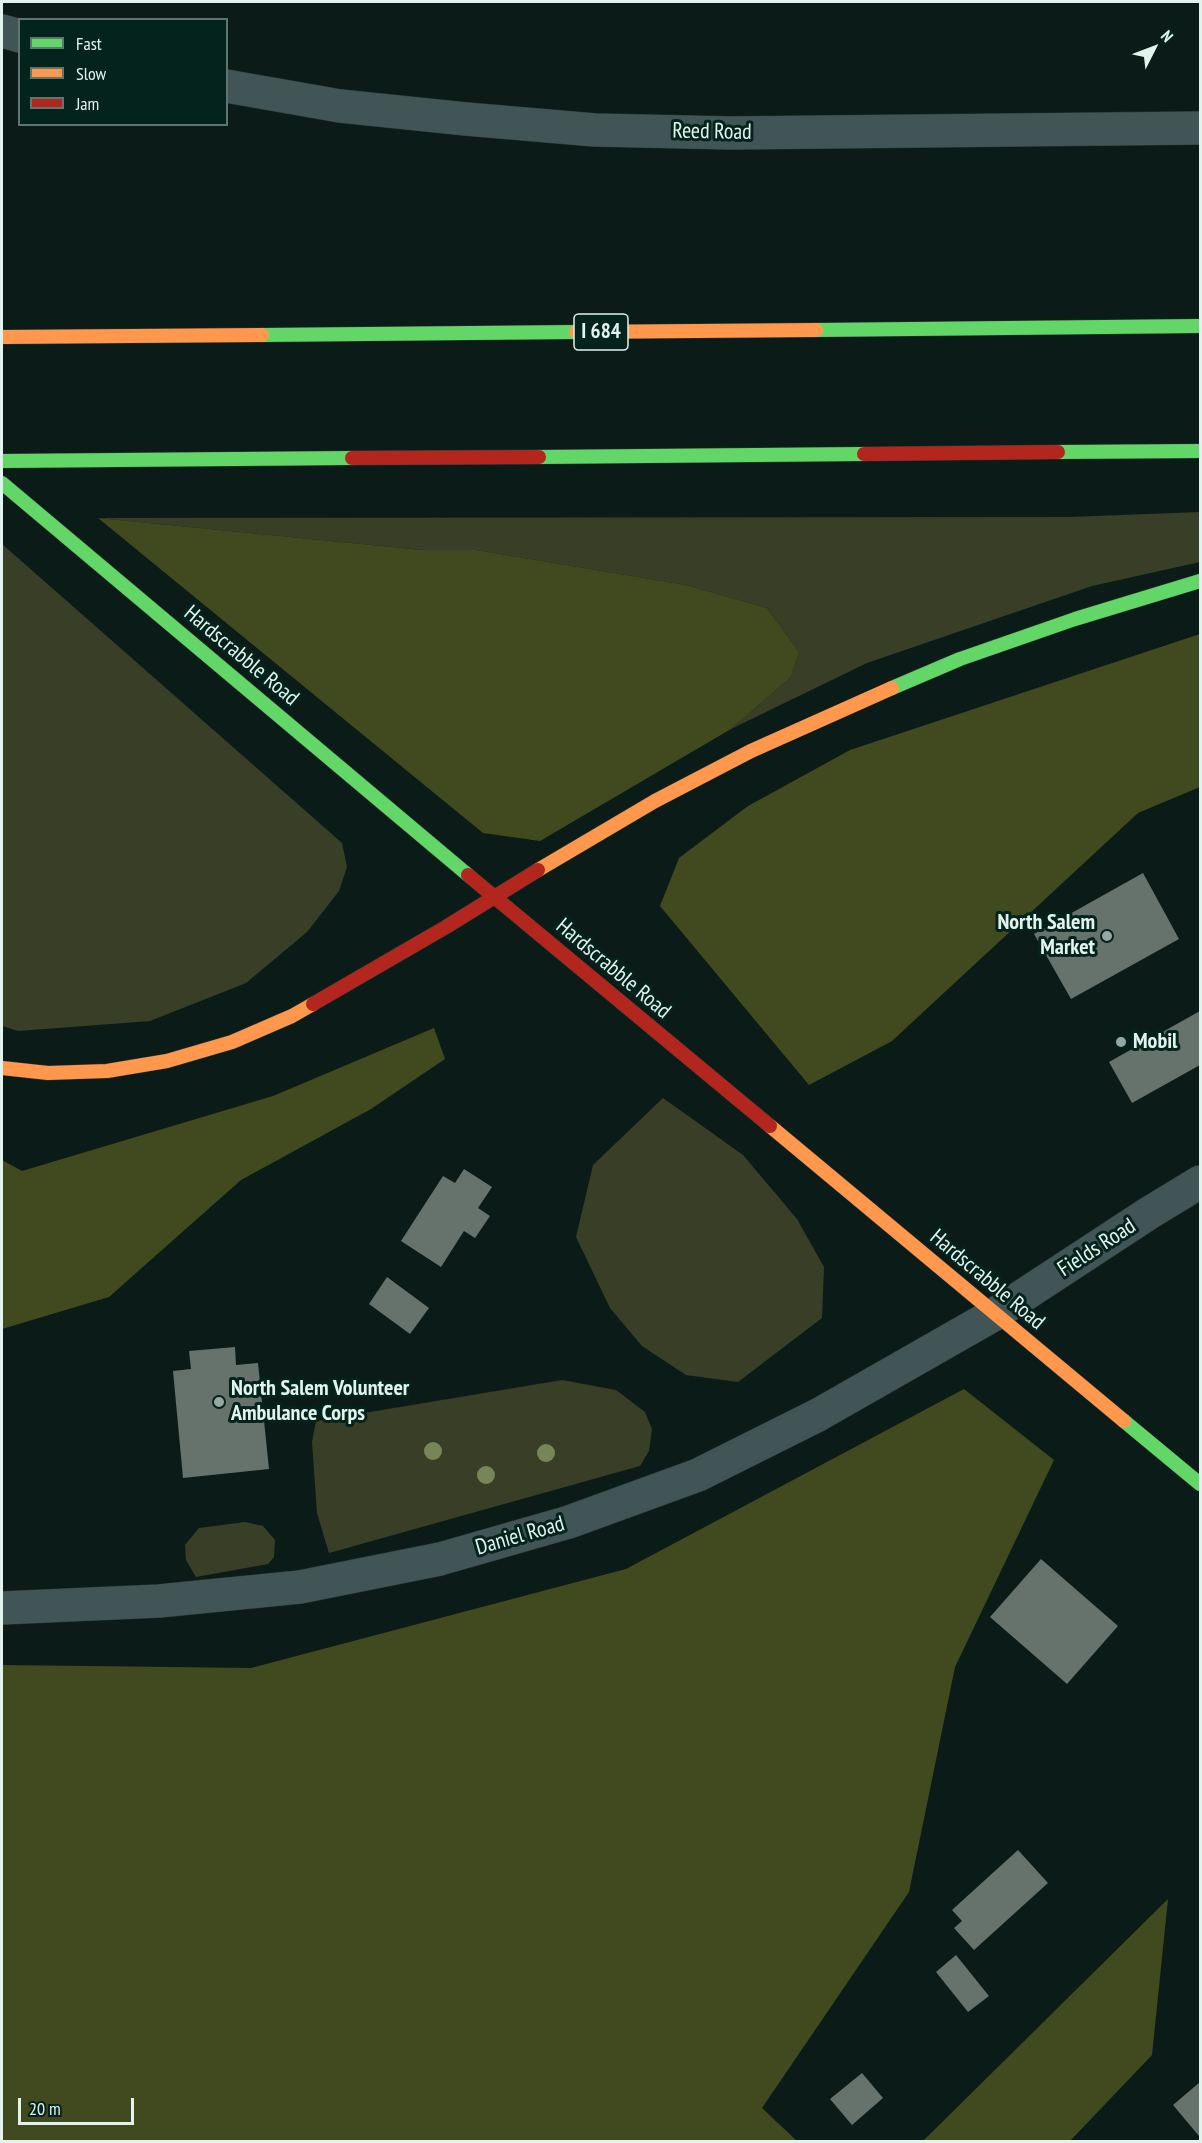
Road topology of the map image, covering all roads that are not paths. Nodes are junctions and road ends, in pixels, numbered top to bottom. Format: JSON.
{"nodes":[{"id":1,"x":2,"y":31,"type":"edge"},
{"id":2,"x":18,"y":35,"type":"edge"},
{"id":3,"x":228,"y":86,"type":"edge"},
{"id":4,"x":1200,"y":128,"type":"edge"},
{"id":5,"x":1200,"y":326,"type":"edge"},
{"id":6,"x":2,"y":337,"type":"edge"},
{"id":7,"x":1200,"y":451,"type":"edge"},
{"id":8,"x":2,"y":461,"type":"edge"},
{"id":9,"x":2,"y":483,"type":"edge"},
{"id":10,"x":1200,"y":581,"type":"edge"},
{"id":11,"x":494,"y":897,"type":"junction"},
{"id":12,"x":2,"y":1068,"type":"edge"},
{"id":13,"x":1200,"y":1182,"type":"edge"},
{"id":14,"x":995,"y":1314,"type":"junction"},
{"id":15,"x":1200,"y":1484,"type":"edge"},
{"id":16,"x":2,"y":1608,"type":"edge"}],
"edges":[{"from":1,"to":2,"type":"street"},
{"from":3,"to":4,"type":"street","name":"Reed Road"},
{"from":5,"to":6,"type":"main road","number":"I 684"},
{"from":7,"to":8,"type":"main road"},
{"from":9,"to":11,"type":"main road","name":"Hardscrabble Road"},
{"from":10,"to":11,"type":"main road"},
{"from":11,"to":12,"type":"main road"},
{"from":11,"to":14,"type":"main road","name":"Hardscrabble Road"},
{"from":13,"to":14,"type":"street","name":"Fields Road"},
{"from":14,"to":15,"type":"main road","name":"Hardscrabble Road"},
{"from":14,"to":16,"type":"street","name":"Daniel Road"}]}
